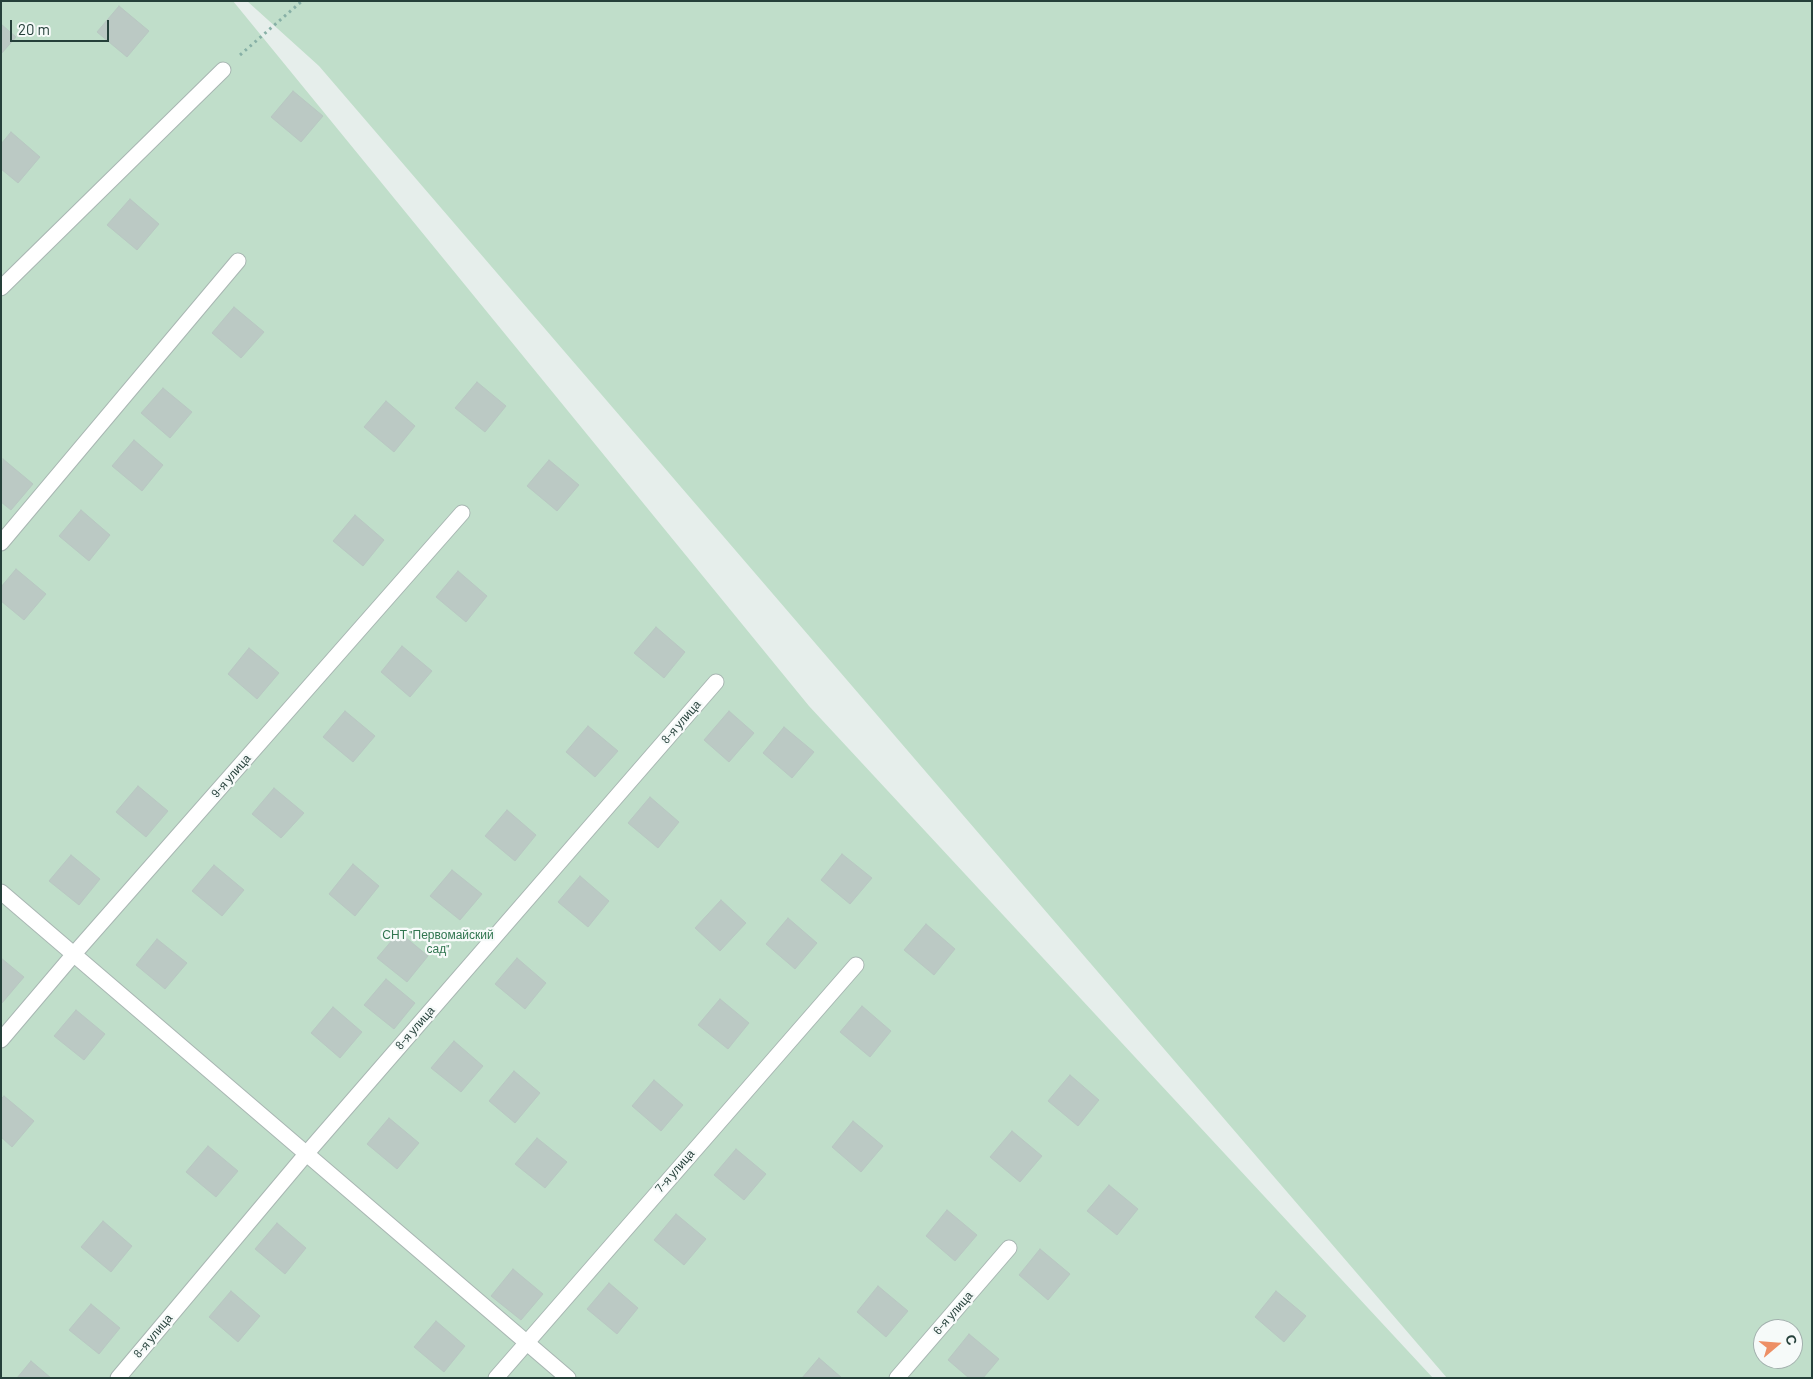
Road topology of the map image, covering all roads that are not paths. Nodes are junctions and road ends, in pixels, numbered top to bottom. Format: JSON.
{"nodes":[{"id":1,"x":223,"y":70,"type":"road end"},
{"id":2,"x":238,"y":261,"type":"dead end"},
{"id":3,"x":1,"y":288,"type":"edge"},
{"id":4,"x":462,"y":513,"type":"dead end"},
{"id":5,"x":1,"y":543,"type":"edge"},
{"id":6,"x":716,"y":682,"type":"dead end"},
{"id":7,"x":1,"y":892,"type":"edge"},
{"id":8,"x":74,"y":954,"type":"junction"},
{"id":9,"x":856,"y":965,"type":"dead end"},
{"id":10,"x":1,"y":1040,"type":"edge"},
{"id":11,"x":307,"y":1153,"type":"junction"},
{"id":12,"x":1009,"y":1248,"type":"dead end"},
{"id":13,"x":526,"y":1341,"type":"junction"},
{"id":14,"x":118,"y":1378,"type":"edge"},
{"id":15,"x":496,"y":1378,"type":"edge"},
{"id":16,"x":568,"y":1378,"type":"edge"},
{"id":17,"x":897,"y":1378,"type":"edge"}],
"edges":[{"from":1,"to":3,"type":"street"},
{"from":2,"to":5,"type":"street"},
{"from":4,"to":8,"type":"street","name":"9-я улица"},
{"from":6,"to":11,"type":"street","name":"8-я улица"},
{"from":7,"to":8,"type":"street"},
{"from":8,"to":10,"type":"street","name":"9-я улица"},
{"from":8,"to":11,"type":"street"},
{"from":9,"to":13,"type":"street","name":"7-я улица"},
{"from":11,"to":13,"type":"street"},
{"from":11,"to":14,"type":"street","name":"8-я улица"},
{"from":12,"to":17,"type":"street","name":"6-я улица"},
{"from":13,"to":15,"type":"street","name":"7-я улица"},
{"from":13,"to":16,"type":"street"}]}
